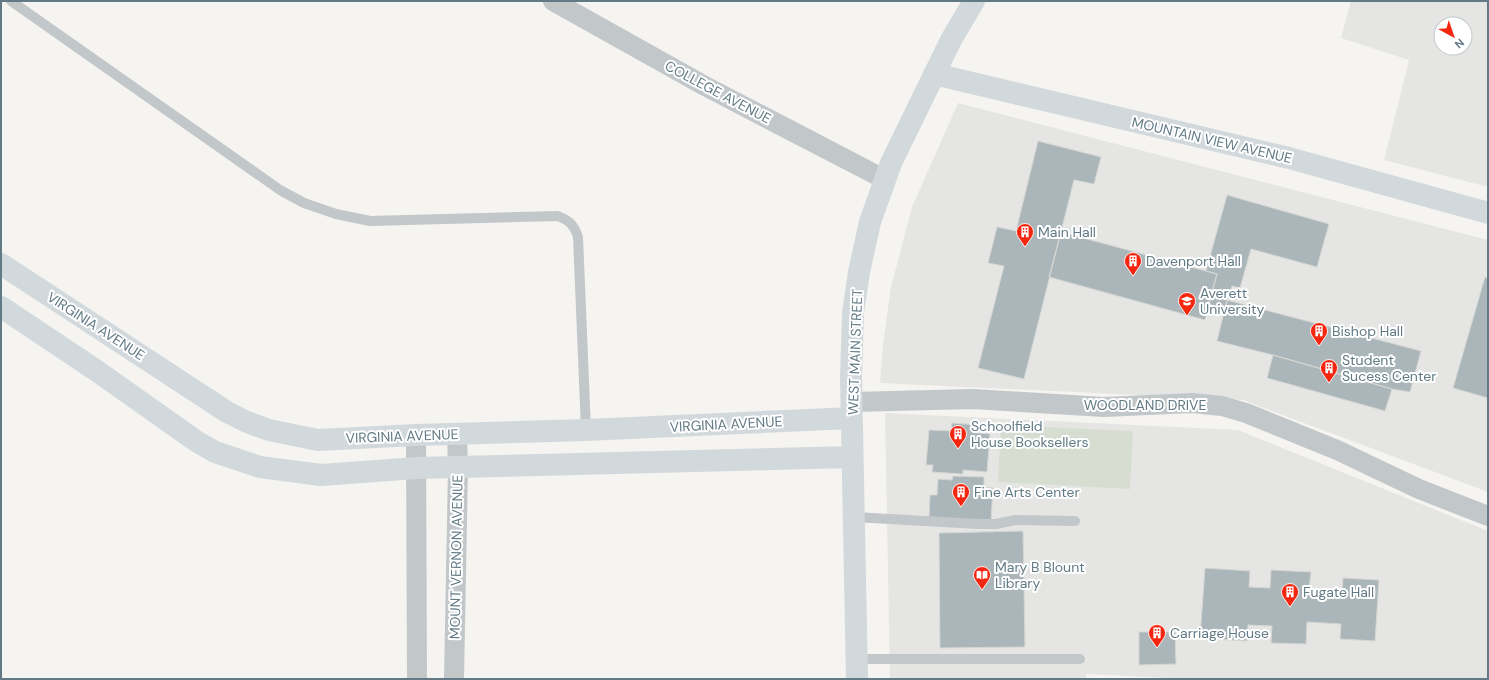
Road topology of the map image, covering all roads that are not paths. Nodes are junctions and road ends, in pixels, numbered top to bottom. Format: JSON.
{"nodes":[{"id":1,"x":11,"y":1,"type":"edge"},
{"id":2,"x":553,"y":1,"type":"edge"},
{"id":3,"x":974,"y":1,"type":"edge"},
{"id":4,"x":934,"y":74,"type":"junction"},
{"id":5,"x":884,"y":179,"type":"junction"},
{"id":6,"x":1488,"y":213,"type":"edge"},
{"id":7,"x":1,"y":264,"type":"edge"},
{"id":8,"x":1,"y":307,"type":"edge"},
{"id":9,"x":852,"y":410,"type":"junction"},
{"id":10,"x":586,"y":430,"type":"junction"},
{"id":11,"x":457,"y":434,"type":"junction"},
{"id":12,"x":416,"y":435,"type":"junction"},
{"id":13,"x":852,"y":457,"type":"junction"},
{"id":14,"x":417,"y":468,"type":"junction"},
{"id":15,"x":458,"y":468,"type":"junction"},
{"id":16,"x":1488,"y":516,"type":"edge"},
{"id":17,"x":854,"y":517,"type":"junction"},
{"id":18,"x":1075,"y":521,"type":"dead end"},
{"id":19,"x":1080,"y":660,"type":"dead end"},
{"id":20,"x":857,"y":669,"type":"edge"},
{"id":21,"x":417,"y":679,"type":"edge"},
{"id":22,"x":454,"y":679,"type":"edge"}],
"edges":[{"from":1,"to":10,"type":"lane"},
{"from":2,"to":5,"type":"street","name":"COLLEGE AVENUE"},
{"from":3,"to":4,"type":"street","name":"WEST MAIN STREET"},
{"from":4,"to":5,"type":"street","name":"WEST MAIN STREET"},
{"from":4,"to":6,"type":"street","name":"MOUNTAIN VIEW AVENUE"},
{"from":5,"to":9,"type":"street","name":"WEST MAIN STREET"},
{"from":7,"to":12,"type":"street","name":"VIRGINIA AVENUE"},
{"from":8,"to":14,"type":"street"},
{"from":9,"to":10,"type":"street","name":"VIRGINIA AVENUE"},
{"from":9,"to":13,"type":"street","name":"WEST MAIN STREET"},
{"from":9,"to":16,"type":"street","name":"WOODLAND DRIVE"},
{"from":10,"to":11,"type":"street","name":"VIRGINIA AVENUE"},
{"from":11,"to":12,"type":"street","name":"VIRGINIA AVENUE"},
{"from":11,"to":15,"type":"street","name":"MOUNT VERNON AVENUE"},
{"from":12,"to":14,"type":"street"},
{"from":13,"to":15,"type":"street"},
{"from":13,"to":17,"type":"street","name":"WEST MAIN STREET"},
{"from":14,"to":15,"type":"street"},
{"from":14,"to":21,"type":"street"},
{"from":15,"to":22,"type":"street","name":"MOUNT VERNON AVENUE"},
{"from":17,"to":18,"type":"lane"},
{"from":17,"to":20,"type":"street","name":"WEST MAIN STREET"},
{"from":19,"to":20,"type":"lane"}]}
